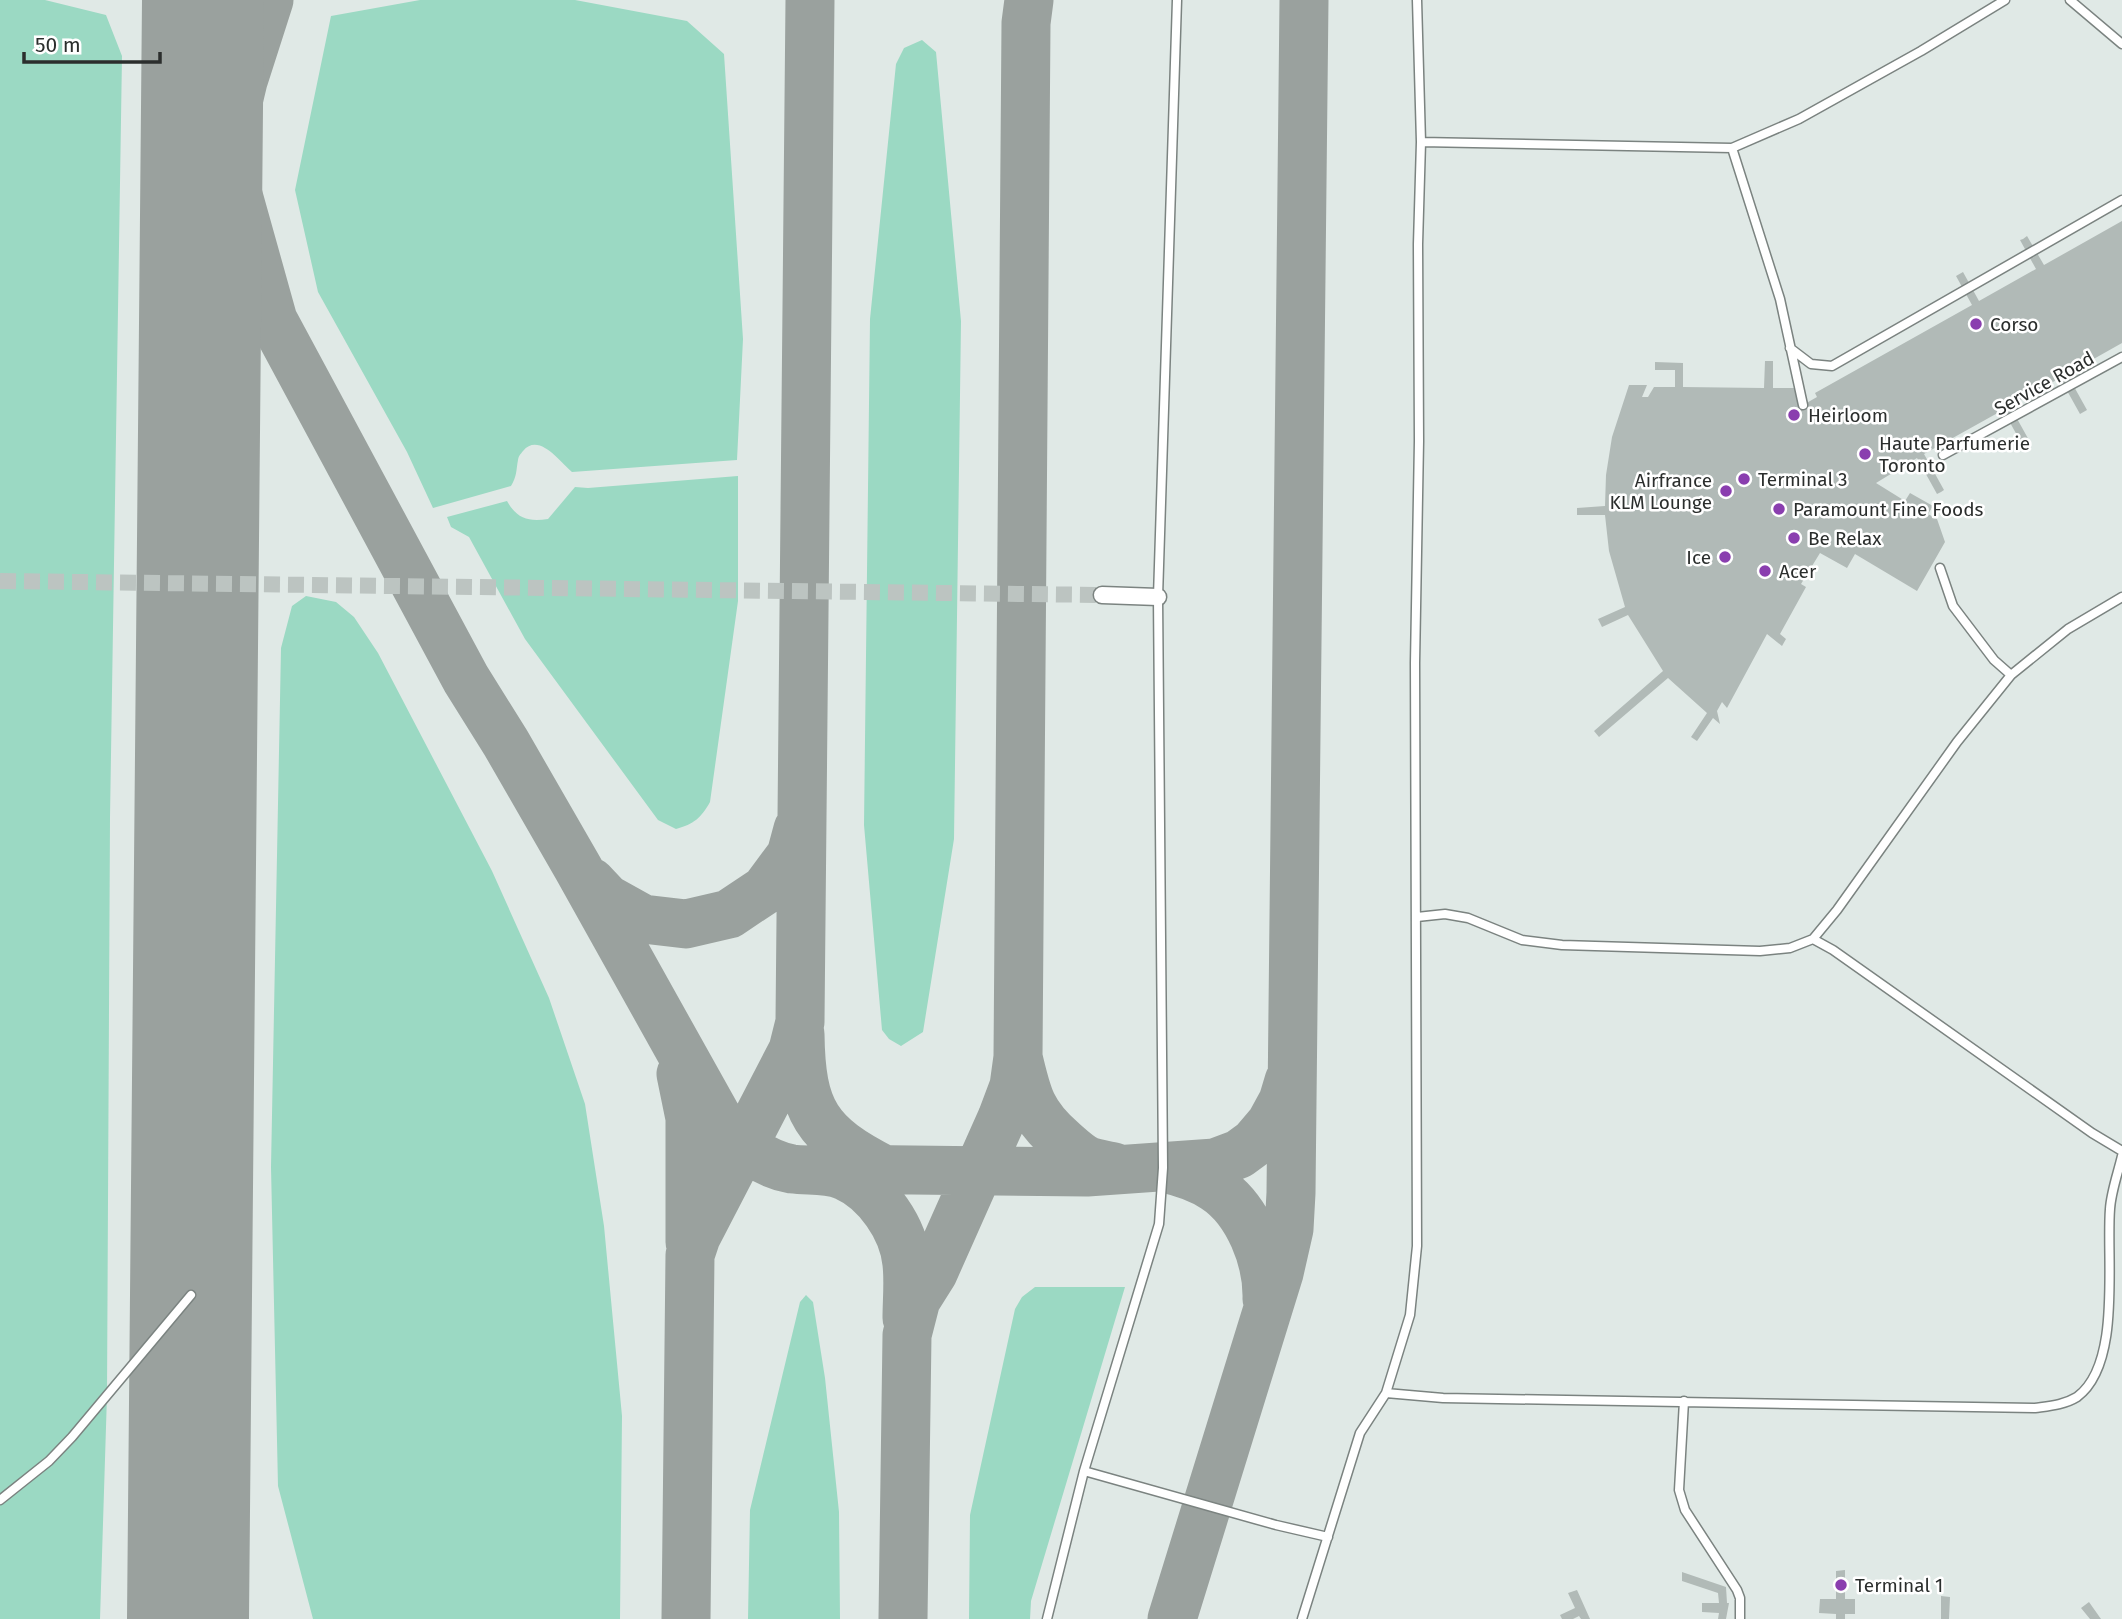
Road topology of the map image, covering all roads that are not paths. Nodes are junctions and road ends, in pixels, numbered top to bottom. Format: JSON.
{"nodes":[{"id":1,"x":1177,"y":0,"type":"edge"},
{"id":2,"x":1417,"y":0,"type":"edge"},
{"id":3,"x":2005,"y":0,"type":"edge"},
{"id":4,"x":2070,"y":0,"type":"edge"},
{"id":5,"x":2122,"y":44,"type":"edge"},
{"id":6,"x":1421,"y":142,"type":"junction"},
{"id":7,"x":1732,"y":148,"type":"junction"},
{"id":8,"x":2122,"y":200,"type":"edge"},
{"id":9,"x":1790,"y":348,"type":"junction"},
{"id":10,"x":2122,"y":357,"type":"edge"},
{"id":11,"x":1803,"y":405,"type":"dead end"},
{"id":12,"x":1943,"y":455,"type":"dead end"},
{"id":13,"x":1940,"y":568,"type":"dead end"},
{"id":14,"x":1102,"y":595,"type":"tunnel mouth"},
{"id":15,"x":1158,"y":597,"type":"junction"},
{"id":16,"x":2122,"y":597,"type":"edge"},
{"id":17,"x":2011,"y":676,"type":"junction"},
{"id":18,"x":1417,"y":917,"type":"junction"},
{"id":19,"x":1813,"y":939,"type":"junction"},
{"id":20,"x":2122,"y":1151,"type":"edge"},
{"id":21,"x":2122,"y":1156,"type":"edge"},
{"id":22,"x":191,"y":1294,"type":"dead end"},
{"id":23,"x":1386,"y":1393,"type":"junction"},
{"id":24,"x":1684,"y":1401,"type":"junction"},
{"id":25,"x":1084,"y":1471,"type":"junction"},
{"id":26,"x":0,"y":1500,"type":"edge"},
{"id":27,"x":1328,"y":1537,"type":"junction"},
{"id":28,"x":1047,"y":1619,"type":"edge"},
{"id":29,"x":1302,"y":1619,"type":"edge"},
{"id":30,"x":1740,"y":1619,"type":"edge"}],
"edges":[{"from":1,"to":15,"type":"lane"},
{"from":2,"to":6,"type":"lane"},
{"from":3,"to":7,"type":"lane"},
{"from":4,"to":5,"type":"lane"},
{"from":6,"to":7,"type":"lane"},
{"from":6,"to":18,"type":"lane"},
{"from":7,"to":9,"type":"lane"},
{"from":8,"to":9,"type":"lane"},
{"from":9,"to":11,"type":"lane"},
{"from":10,"to":12,"type":"lane","name":"Service Road"},
{"from":13,"to":17,"type":"lane"},
{"from":14,"to":15,"type":"street"},
{"from":15,"to":25,"type":"lane"},
{"from":16,"to":17,"type":"lane"},
{"from":17,"to":19,"type":"lane"},
{"from":18,"to":19,"type":"lane"},
{"from":18,"to":23,"type":"lane"},
{"from":19,"to":20,"type":"lane"},
{"from":21,"to":24,"type":"lane"},
{"from":22,"to":26,"type":"lane"},
{"from":23,"to":24,"type":"lane"},
{"from":23,"to":27,"type":"lane"},
{"from":24,"to":30,"type":"lane"},
{"from":25,"to":27,"type":"lane"},
{"from":25,"to":28,"type":"lane"},
{"from":27,"to":29,"type":"lane"}]}
